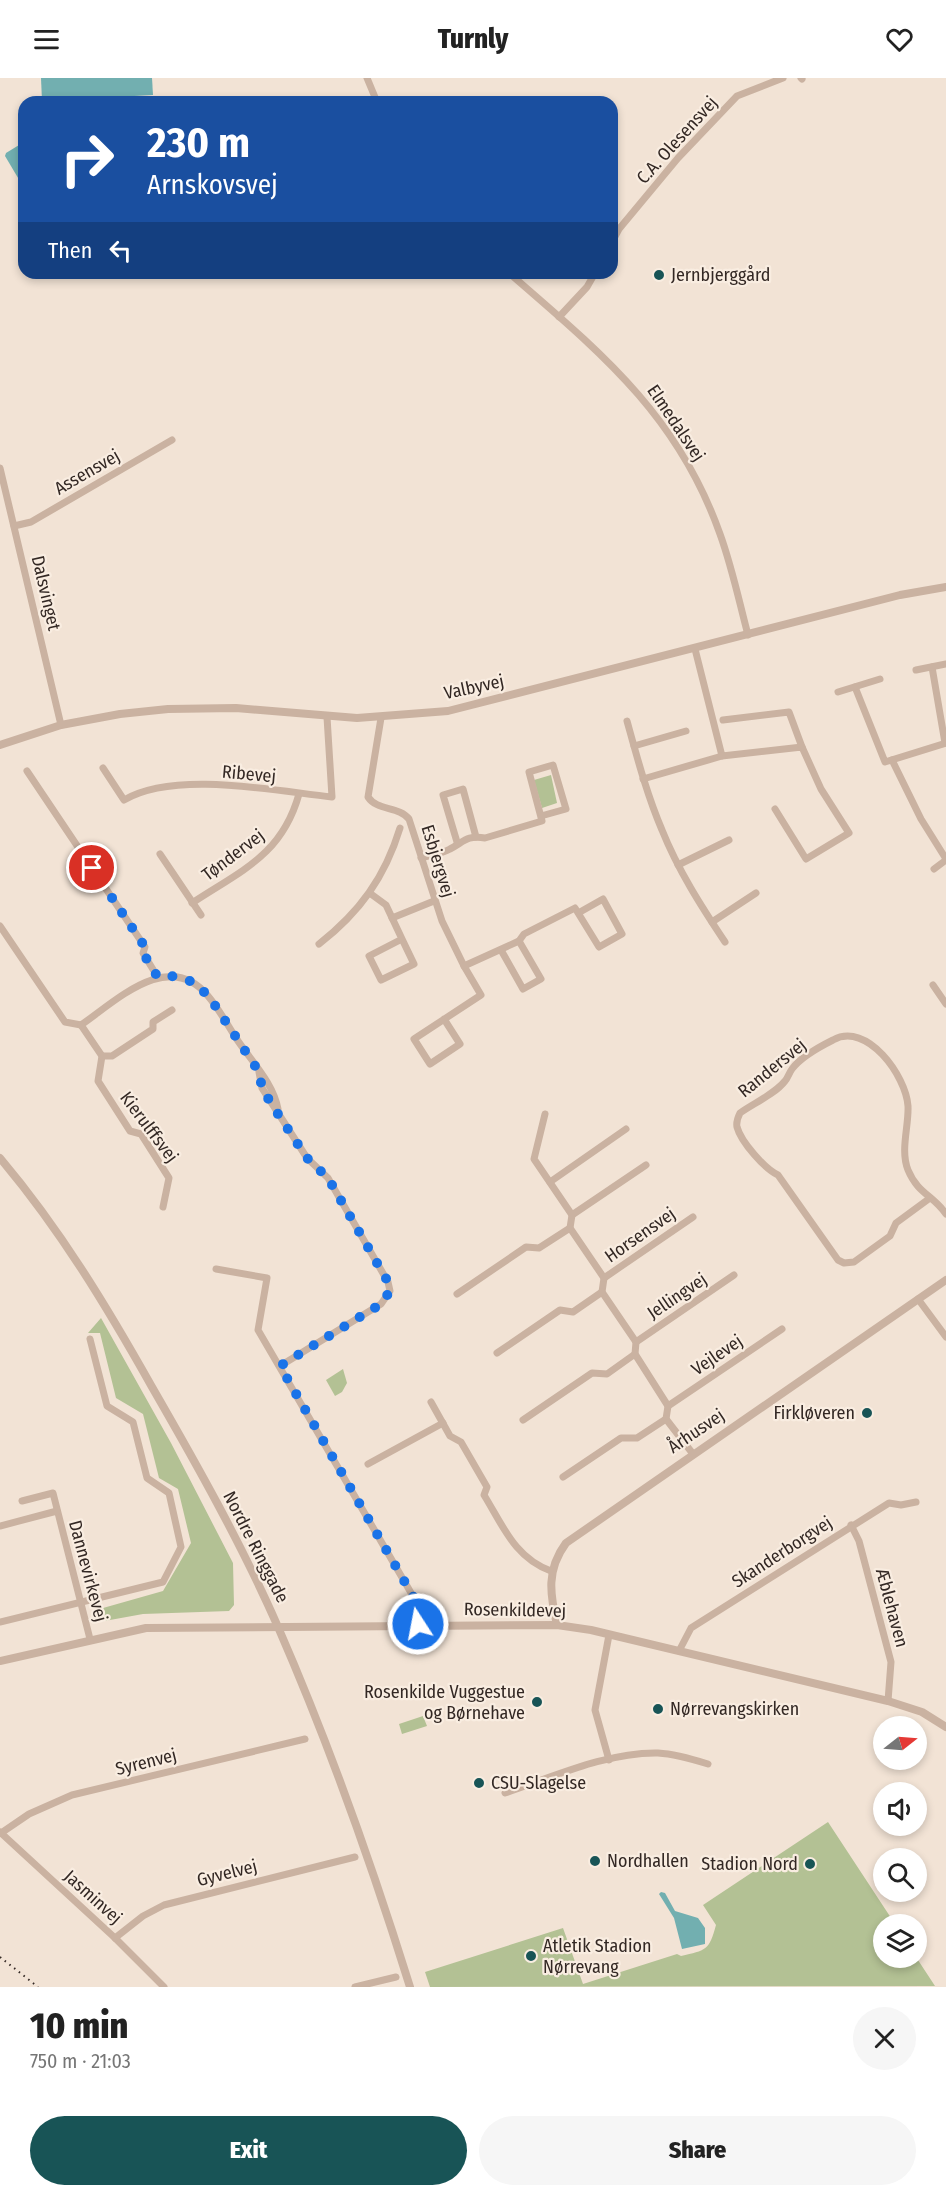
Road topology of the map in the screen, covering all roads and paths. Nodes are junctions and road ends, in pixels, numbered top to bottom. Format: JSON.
{"nodes":[{"id":1,"x":367,"y":78,"type":"edge"},
{"id":2,"x":782,"y":79,"type":"edge"},
{"id":3,"x":374,"y":96,"type":"edge"},
{"id":4,"x":618,"y":231,"type":"edge"},
{"id":5,"x":516,"y":279,"type":"edge"},
{"id":6,"x":592,"y":279,"type":"edge"},
{"id":7,"x":559,"y":317,"type":"junction"},
{"id":8,"x":172,"y":440,"type":"dead end"},
{"id":9,"x":0,"y":468,"type":"edge"},
{"id":10,"x":14,"y":526,"type":"junction"},
{"id":11,"x":946,"y":587,"type":"edge"},
{"id":12,"x":748,"y":635,"type":"junction"},
{"id":13,"x":695,"y":649,"type":"junction"},
{"id":14,"x":946,"y":664,"type":"edge"},
{"id":15,"x":932,"y":667,"type":"junction"},
{"id":16,"x":916,"y":670,"type":"dead end"},
{"id":17,"x":880,"y":679,"type":"dead end"},
{"id":18,"x":855,"y":687,"type":"junction"},
{"id":19,"x":838,"y":692,"type":"dead end"},
{"id":20,"x":327,"y":717,"type":"junction"},
{"id":21,"x":381,"y":718,"type":"junction"},
{"id":22,"x":627,"y":720,"type":"dead end"},
{"id":23,"x":723,"y":720,"type":"dead end"},
{"id":24,"x":61,"y":725,"type":"junction"},
{"id":25,"x":686,"y":731,"type":"dead end"},
{"id":26,"x":946,"y":743,"type":"edge"},
{"id":27,"x":0,"y":746,"type":"edge"},
{"id":28,"x":634,"y":746,"type":"junction"},
{"id":29,"x":802,"y":747,"type":"junction"},
{"id":30,"x":722,"y":756,"type":"junction"},
{"id":31,"x":892,"y":760,"type":"junction"},
{"id":32,"x":103,"y":768,"type":"dead end"},
{"id":33,"x":27,"y":771,"type":"dead end"},
{"id":34,"x":643,"y":779,"type":"junction"},
{"id":35,"x":299,"y":794,"type":"junction"},
{"id":36,"x":775,"y":810,"type":"dead end"},
{"id":37,"x":541,"y":816,"type":"junction"},
{"id":38,"x":400,"y":828,"type":"dead end"},
{"id":39,"x":476,"y":837,"type":"junction"},
{"id":40,"x":729,"y":840,"type":"dead end"},
{"id":41,"x":457,"y":842,"type":"junction"},
{"id":42,"x":160,"y":854,"type":"dead end"},
{"id":43,"x":421,"y":858,"type":"junction"},
{"id":44,"x":946,"y":860,"type":"edge"},
{"id":45,"x":678,"y":865,"type":"junction"},
{"id":46,"x":934,"y":869,"type":"dead end"},
{"id":47,"x":756,"y":893,"type":"dead end"},
{"id":48,"x":371,"y":894,"type":"junction"},
{"id":49,"x":434,"y":901,"type":"junction"},
{"id":50,"x":192,"y":903,"type":"junction"},
{"id":51,"x":579,"y":912,"type":"junction"},
{"id":52,"x":201,"y":915,"type":"dead end"},
{"id":53,"x":392,"y":918,"type":"junction"},
{"id":54,"x":712,"y":922,"type":"junction"},
{"id":55,"x":0,"y":926,"type":"edge"},
{"id":56,"x":402,"y":939,"type":"junction"},
{"id":57,"x":519,"y":941,"type":"junction"},
{"id":58,"x":725,"y":942,"type":"dead end"},
{"id":59,"x":319,"y":944,"type":"dead end"},
{"id":60,"x":501,"y":950,"type":"junction"},
{"id":61,"x":464,"y":966,"type":"junction"},
{"id":62,"x":157,"y":976,"type":"junction"},
{"id":63,"x":933,"y":985,"type":"dead end"},
{"id":64,"x":946,"y":1004,"type":"edge"},
{"id":65,"x":172,"y":1010,"type":"dead end"},
{"id":66,"x":444,"y":1019,"type":"junction"},
{"id":67,"x":81,"y":1025,"type":"junction"},
{"id":68,"x":102,"y":1056,"type":"junction"},
{"id":69,"x":545,"y":1114,"type":"dead end"},
{"id":70,"x":626,"y":1129,"type":"dead end"},
{"id":71,"x":0,"y":1158,"type":"edge"},
{"id":72,"x":646,"y":1165,"type":"dead end"},
{"id":73,"x":550,"y":1182,"type":"junction"},
{"id":74,"x":930,"y":1198,"type":"junction"},
{"id":75,"x":163,"y":1208,"type":"dead end"},
{"id":76,"x":946,"y":1214,"type":"edge"},
{"id":77,"x":572,"y":1215,"type":"junction"},
{"id":78,"x":693,"y":1217,"type":"dead end"},
{"id":79,"x":570,"y":1228,"type":"junction"},
{"id":80,"x":216,"y":1269,"type":"dead end"},
{"id":81,"x":734,"y":1275,"type":"dead end"},
{"id":82,"x":604,"y":1278,"type":"junction"},
{"id":83,"x":946,"y":1280,"type":"edge"},
{"id":84,"x":602,"y":1292,"type":"junction"},
{"id":85,"x":457,"y":1294,"type":"dead end"},
{"id":86,"x":918,"y":1299,"type":"junction"},
{"id":87,"x":782,"y":1329,"type":"dead end"},
{"id":88,"x":946,"y":1337,"type":"edge"},
{"id":89,"x":90,"y":1339,"type":"dead end"},
{"id":90,"x":636,"y":1342,"type":"junction"},
{"id":91,"x":497,"y":1353,"type":"dead end"},
{"id":92,"x":634,"y":1354,"type":"junction"},
{"id":93,"x":280,"y":1366,"type":"junction"},
{"id":94,"x":431,"y":1402,"type":"dead end"},
{"id":95,"x":668,"y":1406,"type":"junction"},
{"id":96,"x":666,"y":1419,"type":"junction"},
{"id":97,"x":523,"y":1420,"type":"dead end"},
{"id":98,"x":443,"y":1423,"type":"junction"},
{"id":99,"x":693,"y":1454,"type":"junction"},
{"id":100,"x":369,"y":1464,"type":"dead end"},
{"id":101,"x":563,"y":1478,"type":"dead end"},
{"id":102,"x":22,"y":1501,"type":"dead end"},
{"id":103,"x":916,"y":1502,"type":"dead end"},
{"id":104,"x":57,"y":1511,"type":"junction"},
{"id":105,"x":851,"y":1525,"type":"junction"},
{"id":106,"x":0,"y":1526,"type":"edge"},
{"id":107,"x":551,"y":1571,"type":"junction"},
{"id":108,"x":81,"y":1602,"type":"junction"},
{"id":109,"x":0,"y":1623,"type":"edge"},
{"id":110,"x":418,"y":1624,"type":"junction"},
{"id":111,"x":278,"y":1626,"type":"junction"},
{"id":112,"x":557,"y":1626,"type":"junction"},
{"id":113,"x":609,"y":1635,"type":"junction"},
{"id":114,"x":90,"y":1639,"type":"junction"},
{"id":115,"x":679,"y":1651,"type":"junction"},
{"id":116,"x":0,"y":1660,"type":"edge"},
{"id":117,"x":888,"y":1701,"type":"junction"},
{"id":118,"x":946,"y":1727,"type":"edge"},
{"id":119,"x":304,"y":1739,"type":"dead end"},
{"id":120,"x":609,"y":1760,"type":"junction"},
{"id":121,"x":708,"y":1764,"type":"dead end"},
{"id":122,"x":505,"y":1793,"type":"dead end"},
{"id":123,"x":1,"y":1832,"type":"edge"},
{"id":124,"x":355,"y":1857,"type":"dead end"},
{"id":125,"x":115,"y":1938,"type":"junction"},
{"id":126,"x":396,"y":1977,"type":"dead end"},
{"id":127,"x":164,"y":1987,"type":"edge"},
{"id":128,"x":355,"y":1987,"type":"edge"},
{"id":129,"x":410,"y":1987,"type":"edge"}],
"edges":[{"from":1,"to":3,"type":"street"},
{"from":2,"to":4,"type":"street","name":"C.A. Olesensvej"},
{"from":5,"to":7,"type":"street","name":"Elmedalsvej"},
{"from":6,"to":7,"type":"street"},
{"from":7,"to":12,"type":"street","name":"Elmedalsvej"},
{"from":8,"to":10,"type":"street","name":"Assensvej"},
{"from":9,"to":10,"type":"street","name":"Dalsvinget"},
{"from":10,"to":24,"type":"street","name":"Dalsvinget"},
{"from":11,"to":12,"type":"street","name":"Valbyvej"},
{"from":12,"to":13,"type":"street","name":"Valbyvej"},
{"from":13,"to":21,"type":"street","name":"Valbyvej"},
{"from":13,"to":30,"type":"street"},
{"from":14,"to":15,"type":"street"},
{"from":15,"to":16,"type":"street"},
{"from":15,"to":26,"type":"street"},
{"from":17,"to":18,"type":"street"},
{"from":18,"to":19,"type":"street"},
{"from":18,"to":31,"type":"street"},
{"from":20,"to":21,"type":"street","name":"Valbyvej"},
{"from":20,"to":24,"type":"street","name":"Valbyvej"},
{"from":20,"to":35,"type":"street","name":"Ribevej"},
{"from":21,"to":43,"type":"street","name":"Esbjergvej"},
{"from":22,"to":28,"type":"street"},
{"from":23,"to":29,"type":"street"},
{"from":24,"to":27,"type":"street","name":"Valbyvej"},
{"from":25,"to":28,"type":"street"},
{"from":26,"to":31,"type":"street"},
{"from":28,"to":34,"type":"street"},
{"from":29,"to":30,"type":"street"},
{"from":29,"to":36,"type":"street"},
{"from":30,"to":34,"type":"street"},
{"from":31,"to":44,"type":"street"},
{"from":32,"to":35,"type":"street","name":"Ribevej"},
{"from":33,"to":62,"type":"street"},
{"from":34,"to":45,"type":"street"},
{"from":35,"to":50,"type":"street","name":"Tøndervej"},
{"from":37,"to":37,"type":"street"},
{"from":37,"to":39,"type":"street"},
{"from":38,"to":48,"type":"street"},
{"from":39,"to":41,"type":"street"},
{"from":39,"to":41,"type":"street"},
{"from":40,"to":45,"type":"street"},
{"from":41,"to":43,"type":"street"},
{"from":42,"to":50,"type":"street","name":"Tøndervej"},
{"from":43,"to":49,"type":"street","name":"Esbjergvej"},
{"from":44,"to":46,"type":"street"},
{"from":45,"to":54,"type":"street"},
{"from":47,"to":54,"type":"street"},
{"from":48,"to":53,"type":"street"},
{"from":48,"to":59,"type":"street"},
{"from":49,"to":53,"type":"street"},
{"from":49,"to":61,"type":"street","name":"Esbjergvej"},
{"from":50,"to":52,"type":"street","name":"Tøndervej"},
{"from":51,"to":51,"type":"street"},
{"from":51,"to":57,"type":"street"},
{"from":53,"to":56,"type":"street"},
{"from":54,"to":58,"type":"street"},
{"from":55,"to":67,"type":"street"},
{"from":56,"to":56,"type":"street"},
{"from":57,"to":60,"type":"street"},
{"from":57,"to":60,"type":"street"},
{"from":60,"to":61,"type":"street"},
{"from":61,"to":66,"type":"street","name":"Esbjergvej"},
{"from":62,"to":67,"type":"street"},
{"from":62,"to":93,"type":"street"},
{"from":63,"to":64,"type":"street"},
{"from":65,"to":68,"type":"street"},
{"from":66,"to":66,"type":"street"},
{"from":67,"to":68,"type":"street"},
{"from":68,"to":75,"type":"street","name":"Kierulffsvej"},
{"from":69,"to":73,"type":"street"},
{"from":70,"to":73,"type":"street"},
{"from":71,"to":111,"type":"street","name":"Nordre Ringgade"},
{"from":72,"to":77,"type":"street"},
{"from":73,"to":77,"type":"street"},
{"from":74,"to":74,"type":"street","name":"Randersvej"},
{"from":74,"to":76,"type":"street","name":"Randersvej"},
{"from":77,"to":79,"type":"street"},
{"from":78,"to":82,"type":"street","name":"Horsensvej"},
{"from":79,"to":82,"type":"street"},
{"from":79,"to":85,"type":"street"},
{"from":80,"to":93,"type":"street"},
{"from":81,"to":90,"type":"street","name":"Jellingvej"},
{"from":82,"to":84,"type":"street"},
{"from":83,"to":86,"type":"street","name":"Århusvej"},
{"from":84,"to":90,"type":"street"},
{"from":84,"to":91,"type":"street"},
{"from":86,"to":88,"type":"street"},
{"from":86,"to":99,"type":"street","name":"Århusvej"},
{"from":87,"to":95,"type":"street","name":"Vejlevej"},
{"from":89,"to":108,"type":"street"},
{"from":90,"to":92,"type":"street"},
{"from":92,"to":95,"type":"street"},
{"from":92,"to":97,"type":"street"},
{"from":93,"to":110,"type":"street"},
{"from":94,"to":98,"type":"street"},
{"from":95,"to":96,"type":"street"},
{"from":96,"to":99,"type":"street"},
{"from":96,"to":101,"type":"street"},
{"from":98,"to":100,"type":"street"},
{"from":98,"to":107,"type":"street"},
{"from":99,"to":107,"type":"street","name":"Århusvej"},
{"from":102,"to":104,"type":"street","name":"Dannevirkevej"},
{"from":103,"to":105,"type":"street","name":"Skanderborgvej"},
{"from":104,"to":106,"type":"street","name":"Dannevirkevej"},
{"from":104,"to":108,"type":"street","name":"Dannevirkevej"},
{"from":105,"to":115,"type":"street","name":"Skanderborgvej"},
{"from":105,"to":117,"type":"street","name":"Æblehaven"},
{"from":107,"to":112,"type":"street"},
{"from":108,"to":109,"type":"street"},
{"from":108,"to":114,"type":"street","name":"Dannevirkevej"},
{"from":110,"to":111,"type":"street","name":"Rosenkildevej"},
{"from":110,"to":112,"type":"street","name":"Rosenkildevej"},
{"from":111,"to":114,"type":"street","name":"Rosenkildevej"},
{"from":111,"to":129,"type":"street","name":"Nordre Ringgade"},
{"from":112,"to":113,"type":"street","name":"Rosenkildevej"},
{"from":113,"to":115,"type":"street","name":"Rosenkildevej"},
{"from":113,"to":120,"type":"street"},
{"from":114,"to":116,"type":"street","name":"Rosenkildevej"},
{"from":115,"to":117,"type":"street","name":"Rosenkildevej"},
{"from":117,"to":118,"type":"street","name":"Rosenkildevej"},
{"from":119,"to":123,"type":"street","name":"Syrenvej"},
{"from":120,"to":121,"type":"street"},
{"from":120,"to":122,"type":"street"},
{"from":123,"to":125,"type":"street","name":"Jasminvej"},
{"from":124,"to":125,"type":"street","name":"Gyvelvej"},
{"from":125,"to":127,"type":"street","name":"Jasminvej"},
{"from":126,"to":128,"type":"street"}]}
